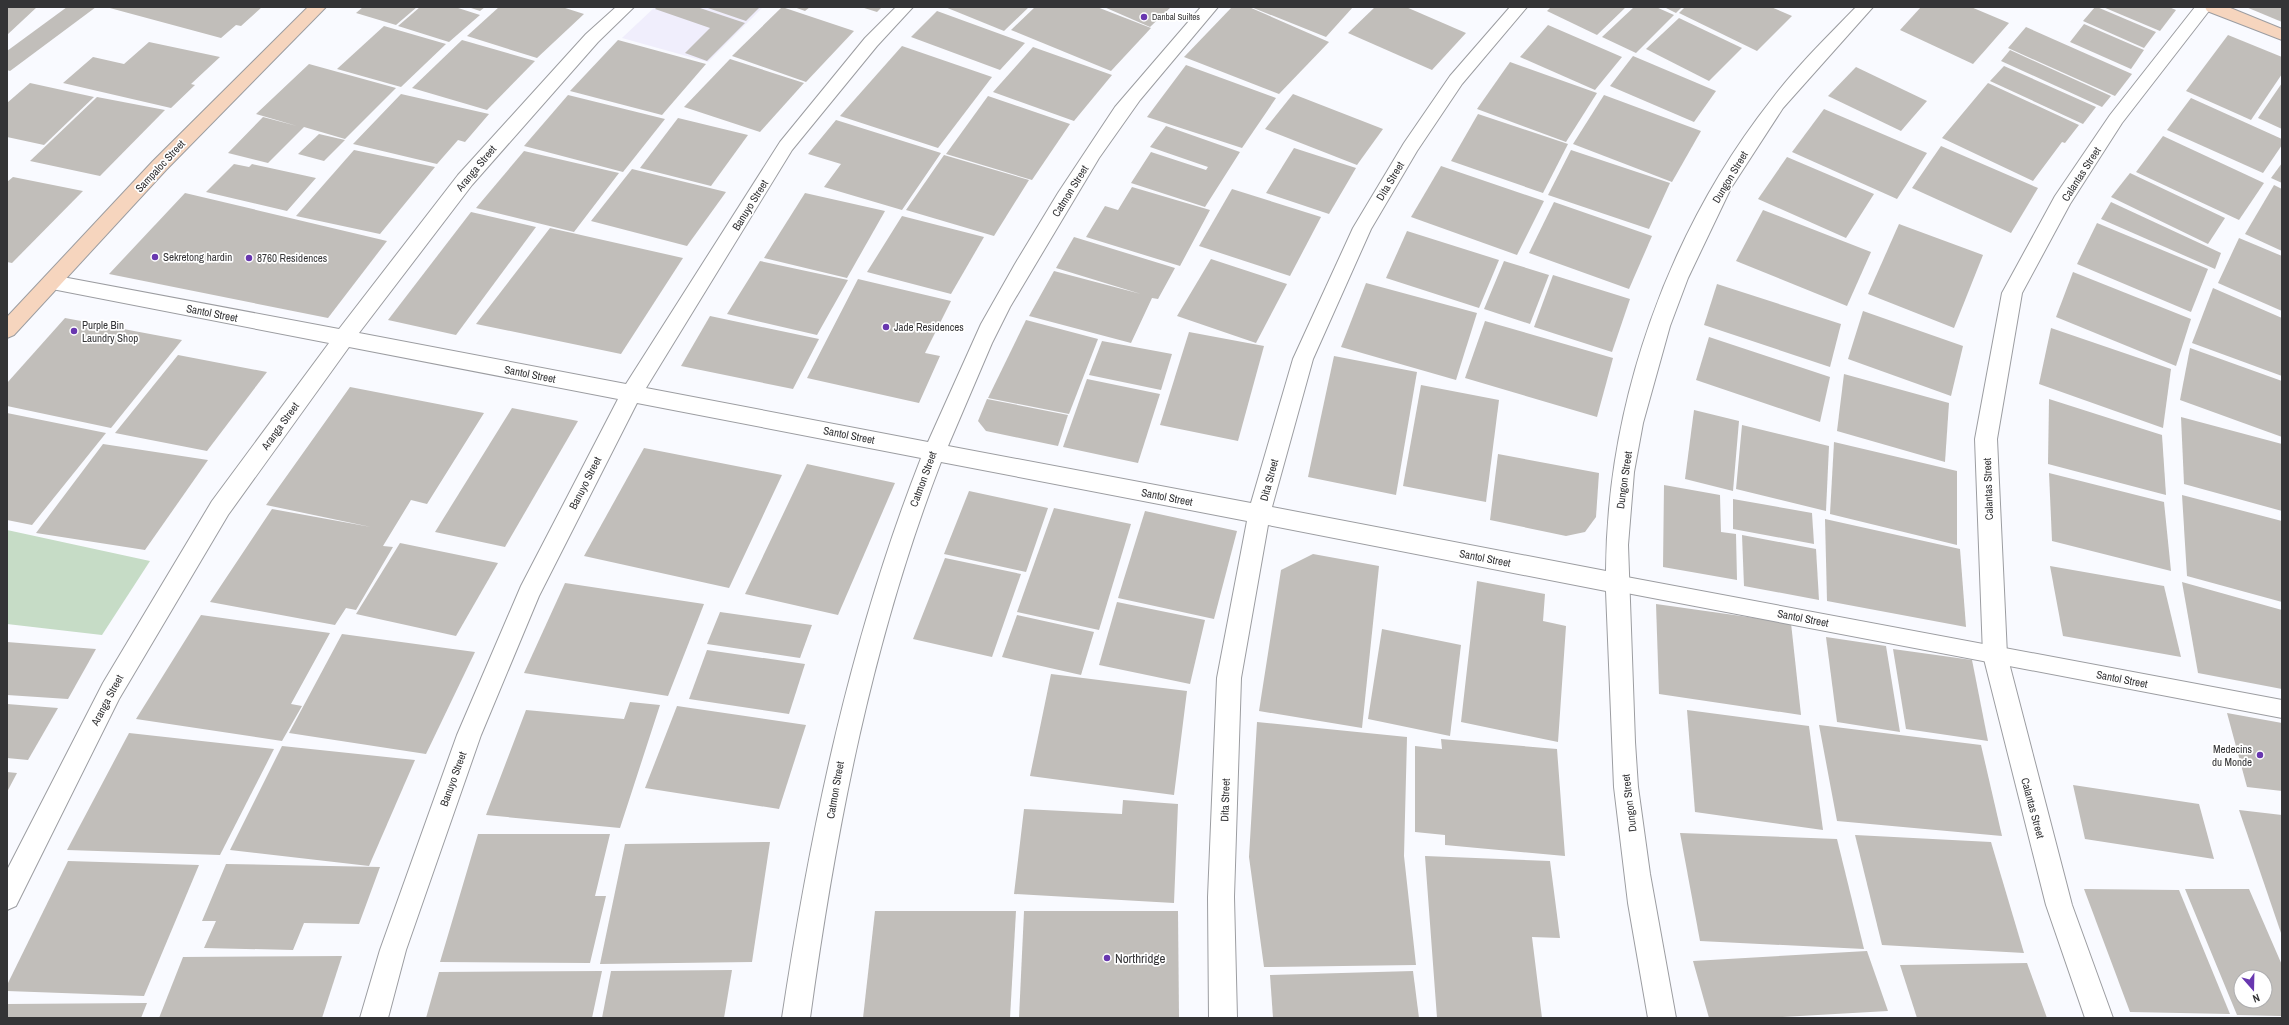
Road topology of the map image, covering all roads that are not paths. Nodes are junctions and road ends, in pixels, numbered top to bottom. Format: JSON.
{"nodes":[{"id":1,"x":318,"y":7,"type":"edge"},
{"id":2,"x":626,"y":7,"type":"edge"},
{"id":3,"x":905,"y":7,"type":"edge"},
{"id":4,"x":1210,"y":7,"type":"edge"},
{"id":5,"x":1519,"y":7,"type":"edge"},
{"id":6,"x":1865,"y":7,"type":"edge"},
{"id":7,"x":2204,"y":7,"type":"edge"},
{"id":8,"x":2213,"y":7,"type":"edge"},
{"id":9,"x":2282,"y":35,"type":"edge"},
{"id":10,"x":52,"y":282,"type":"junction"},
{"id":11,"x":7,"y":330,"type":"edge"},
{"id":12,"x":344,"y":338,"type":"junction"},
{"id":13,"x":631,"y":394,"type":"junction"},
{"id":14,"x":933,"y":452,"type":"junction"},
{"id":15,"x":1260,"y":514,"type":"junction"},
{"id":16,"x":1616,"y":583,"type":"junction"},
{"id":17,"x":1995,"y":655,"type":"junction"},
{"id":18,"x":2282,"y":709,"type":"edge"},
{"id":19,"x":7,"y":897,"type":"edge"},
{"id":20,"x":374,"y":1018,"type":"edge"},
{"id":21,"x":796,"y":1018,"type":"edge"},
{"id":22,"x":1223,"y":1018,"type":"edge"},
{"id":23,"x":1662,"y":1018,"type":"edge"},
{"id":24,"x":2099,"y":1018,"type":"edge"}],
"edges":[{"from":1,"to":10,"type":"street","name":"Sampaloc Street"},
{"from":2,"to":12,"type":"street","name":"Aranga Street"},
{"from":3,"to":13,"type":"street","name":"Banuyo Street"},
{"from":4,"to":14,"type":"street","name":"Catmon Street"},
{"from":5,"to":15,"type":"street","name":"Dita Street"},
{"from":6,"to":16,"type":"street","name":"Dungon Street"},
{"from":7,"to":17,"type":"street","name":"Calantas Street"},
{"from":8,"to":9,"type":"street"},
{"from":10,"to":11,"type":"street","name":"Sampaloc Street"},
{"from":10,"to":12,"type":"street","name":"Santol Street"},
{"from":12,"to":13,"type":"street","name":"Santol Street"},
{"from":12,"to":19,"type":"street","name":"Aranga Street"},
{"from":13,"to":14,"type":"street","name":"Santol Street"},
{"from":13,"to":20,"type":"street","name":"Banuyo Street"},
{"from":14,"to":15,"type":"street","name":"Santol Street"},
{"from":14,"to":21,"type":"street","name":"Catmon Street"},
{"from":15,"to":16,"type":"street","name":"Santol Street"},
{"from":15,"to":22,"type":"street","name":"Dita Street"},
{"from":16,"to":17,"type":"lane","name":"Santol Street"},
{"from":16,"to":23,"type":"street","name":"Dungon Street"},
{"from":17,"to":18,"type":"lane","name":"Santol Street"},
{"from":17,"to":24,"type":"street","name":"Calantas Street"}]}
